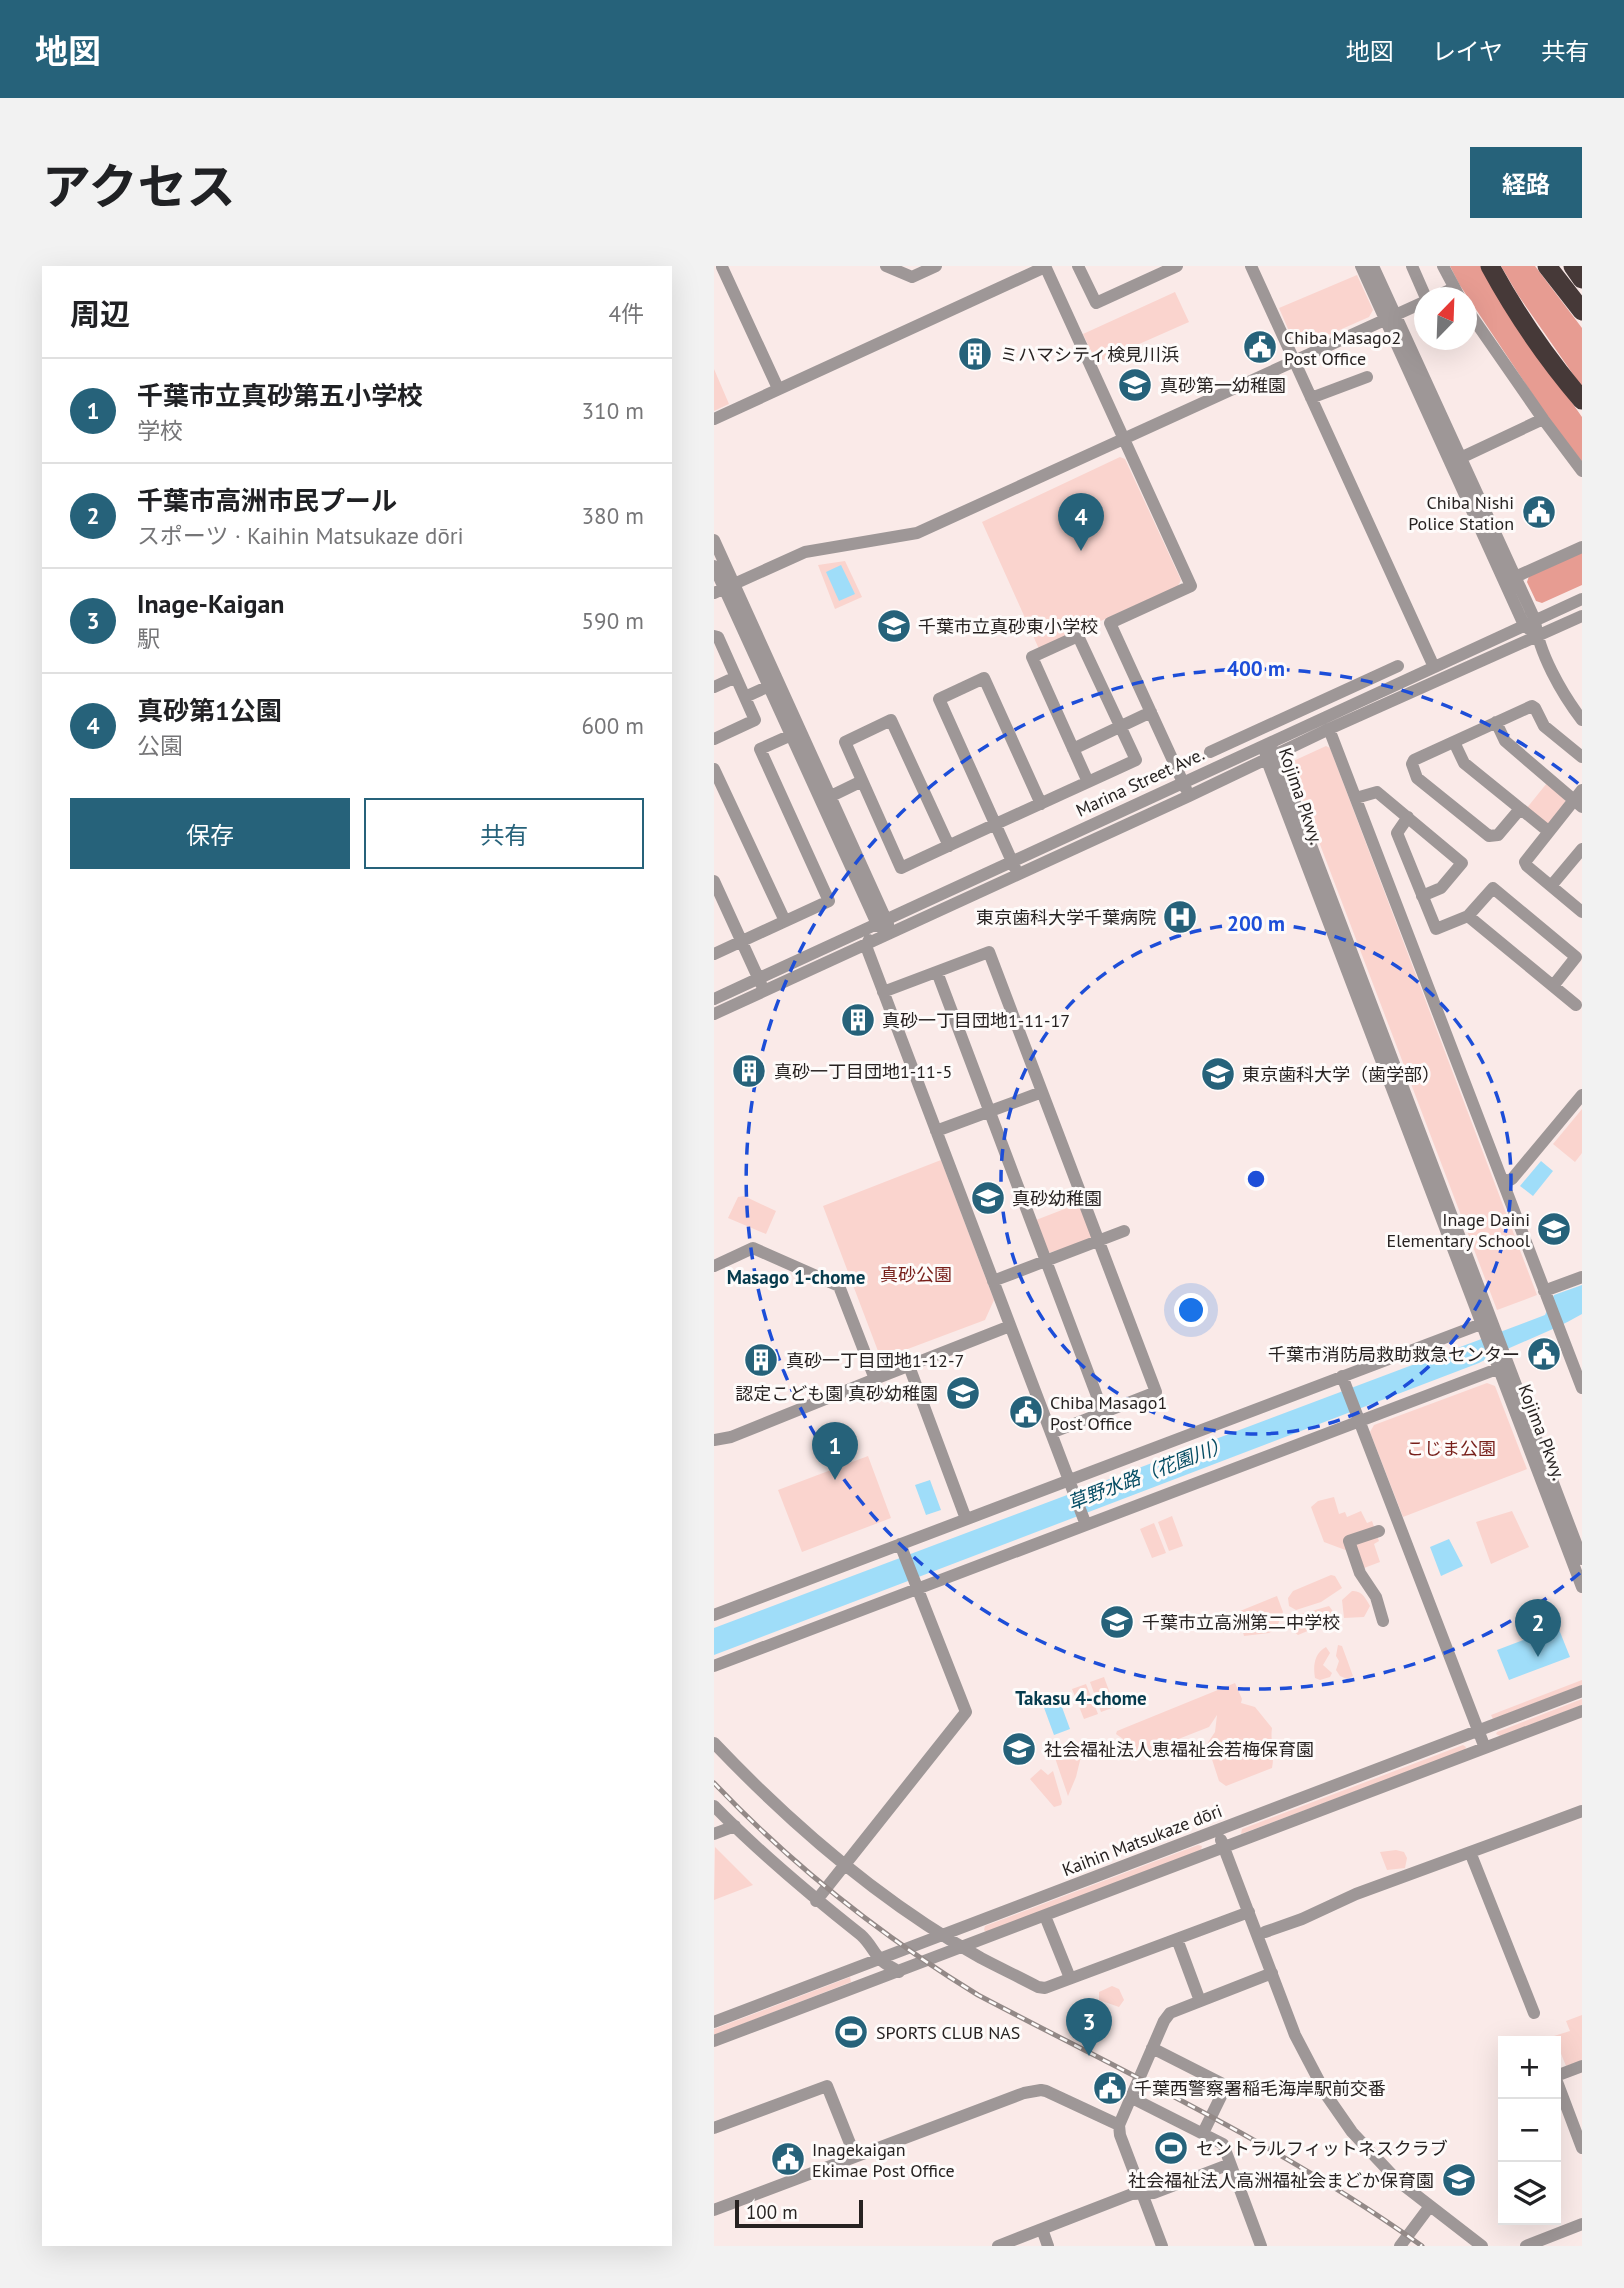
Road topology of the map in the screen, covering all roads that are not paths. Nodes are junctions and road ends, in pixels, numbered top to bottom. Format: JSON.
{"nodes":[{"id":1,"x":886,"y":266,"type":"edge"},
{"id":2,"x":936,"y":266,"type":"edge"},
{"id":3,"x":1079,"y":266,"type":"edge"},
{"id":4,"x":1177,"y":266,"type":"edge"},
{"id":5,"x":1251,"y":266,"type":"edge"},
{"id":6,"x":1362,"y":266,"type":"edge"},
{"id":7,"x":1373,"y":266,"type":"edge"},
{"id":8,"x":1412,"y":266,"type":"edge"},
{"id":9,"x":1443,"y":266,"type":"edge"},
{"id":10,"x":1490,"y":266,"type":"edge"},
{"id":11,"x":1547,"y":266,"type":"edge"},
{"id":12,"x":1573,"y":266,"type":"edge"},
{"id":13,"x":1045,"y":267,"type":"edge"},
{"id":14,"x":721,"y":268,"type":"edge"},
{"id":15,"x":1582,"y":279,"type":"edge"},
{"id":16,"x":1420,"y":287,"type":"edge"},
{"id":17,"x":1454,"y":287,"type":"edge"},
{"id":18,"x":1414,"y":306,"type":"edge"},
{"id":19,"x":1582,"y":311,"type":"edge"},
{"id":20,"x":1391,"y":317,"type":"junction"},
{"id":21,"x":1477,"y":324,"type":"edge"},
{"id":22,"x":1295,"y":362,"type":"junction"},
{"id":23,"x":1367,"y":377,"type":"dead end"},
{"id":24,"x":776,"y":384,"type":"dead end"},
{"id":25,"x":1311,"y":398,"type":"junction"},
{"id":26,"x":1582,"y":400,"type":"edge"},
{"id":27,"x":714,"y":419,"type":"edge"},
{"id":28,"x":1543,"y":419,"type":"junction"},
{"id":29,"x":1124,"y":439,"type":"junction"},
{"id":30,"x":1456,"y":461,"type":"junction"},
{"id":31,"x":1582,"y":471,"type":"edge"},
{"id":32,"x":714,"y":540,"type":"edge"},
{"id":33,"x":1582,"y":547,"type":"edge"},
{"id":34,"x":714,"y":566,"type":"edge"},
{"id":35,"x":1514,"y":577,"type":"junction"},
{"id":36,"x":724,"y":589,"type":"edge"},
{"id":37,"x":1582,"y":599,"type":"edge"},
{"id":38,"x":1582,"y":615,"type":"edge"},
{"id":39,"x":1529,"y":622,"type":"junction"},
{"id":40,"x":714,"y":636,"type":"edge"},
{"id":41,"x":1537,"y":636,"type":"junction"},
{"id":42,"x":1398,"y":666,"type":"dead end"},
{"id":43,"x":1434,"y":667,"type":"junction"},
{"id":44,"x":736,"y":677,"type":"junction"},
{"id":45,"x":769,"y":686,"type":"junction"},
{"id":46,"x":714,"y":687,"type":"edge"},
{"id":47,"x":745,"y":697,"type":"junction"},
{"id":48,"x":1151,"y":712,"type":"junction"},
{"id":49,"x":1582,"y":720,"type":"edge"},
{"id":50,"x":1496,"y":722,"type":"junction"},
{"id":51,"x":1120,"y":727,"type":"junction"},
{"id":52,"x":1329,"y":729,"type":"junction"},
{"id":53,"x":797,"y":733,"type":"junction"},
{"id":54,"x":714,"y":739,"type":"edge"},
{"id":55,"x":1454,"y":742,"type":"junction"},
{"id":56,"x":1265,"y":743,"type":"junction"},
{"id":57,"x":1073,"y":749,"type":"junction"},
{"id":58,"x":1210,"y":752,"type":"dead end"},
{"id":59,"x":1271,"y":756,"type":"junction"},
{"id":60,"x":1582,"y":757,"type":"edge"},
{"id":61,"x":714,"y":769,"type":"edge"},
{"id":62,"x":862,"y":781,"type":"junction"},
{"id":63,"x":1088,"y":782,"type":"junction"},
{"id":64,"x":1183,"y":782,"type":"junction"},
{"id":65,"x":1189,"y":796,"type":"junction"},
{"id":66,"x":826,"y":798,"type":"junction"},
{"id":67,"x":1356,"y":798,"type":"junction"},
{"id":68,"x":1579,"y":799,"type":"edge"},
{"id":69,"x":1041,"y":804,"type":"junction"},
{"id":70,"x":1520,"y":809,"type":"junction"},
{"id":71,"x":1408,"y":817,"type":"junction"},
{"id":72,"x":995,"y":824,"type":"junction"},
{"id":73,"x":1548,"y":831,"type":"junction"},
{"id":74,"x":949,"y":846,"type":"junction"},
{"id":75,"x":1580,"y":854,"type":"edge"},
{"id":76,"x":1011,"y":862,"type":"junction"},
{"id":77,"x":1018,"y":875,"type":"junction"},
{"id":78,"x":714,"y":881,"type":"edge"},
{"id":79,"x":1551,"y":886,"type":"junction"},
{"id":80,"x":1422,"y":895,"type":"junction"},
{"id":81,"x":718,"y":900,"type":"edge"},
{"id":82,"x":1582,"y":912,"type":"edge"},
{"id":83,"x":1468,"y":916,"type":"junction"},
{"id":84,"x":785,"y":921,"type":"junction"},
{"id":85,"x":882,"y":921,"type":"junction"},
{"id":86,"x":890,"y":935,"type":"junction"},
{"id":87,"x":741,"y":942,"type":"junction"},
{"id":88,"x":866,"y":946,"type":"junction"},
{"id":89,"x":714,"y":954,"type":"edge"},
{"id":90,"x":937,"y":972,"type":"junction"},
{"id":91,"x":761,"y":985,"type":"junction"},
{"id":92,"x":1553,"y":986,"type":"junction"},
{"id":93,"x":883,"y":992,"type":"junction"},
{"id":94,"x":714,"y":999,"type":"edge"},
{"id":95,"x":1580,"y":1004,"type":"edge"},
{"id":96,"x":714,"y":1014,"type":"edge"},
{"id":97,"x":1042,"y":1092,"type":"junction"},
{"id":98,"x":1582,"y":1095,"type":"edge"},
{"id":99,"x":989,"y":1111,"type":"junction"},
{"id":100,"x":936,"y":1131,"type":"junction"},
{"id":101,"x":1503,"y":1182,"type":"junction"},
{"id":102,"x":1124,"y":1231,"type":"dead end"},
{"id":103,"x":1098,"y":1241,"type":"junction"},
{"id":104,"x":1047,"y":1261,"type":"junction"},
{"id":105,"x":714,"y":1266,"type":"edge"},
{"id":106,"x":1582,"y":1277,"type":"edge"},
{"id":107,"x":993,"y":1281,"type":"junction"},
{"id":108,"x":1545,"y":1294,"type":"junction"},
{"id":109,"x":1487,"y":1322,"type":"junction"},
{"id":110,"x":1010,"y":1326,"type":"junction"},
{"id":111,"x":909,"y":1366,"type":"junction"},
{"id":112,"x":1504,"y":1366,"type":"junction"},
{"id":113,"x":1579,"y":1372,"type":"edge"},
{"id":114,"x":1342,"y":1376,"type":"junction"},
{"id":115,"x":875,"y":1379,"type":"junction"},
{"id":116,"x":1582,"y":1388,"type":"edge"},
{"id":117,"x":1103,"y":1412,"type":"junction"},
{"id":118,"x":1359,"y":1421,"type":"junction"},
{"id":119,"x":1051,"y":1433,"type":"junction"},
{"id":120,"x":714,"y":1440,"type":"edge"},
{"id":121,"x":1069,"y":1480,"type":"junction"},
{"id":122,"x":967,"y":1519,"type":"junction"},
{"id":123,"x":1086,"y":1525,"type":"junction"},
{"id":124,"x":1379,"y":1531,"type":"dead end"},
{"id":125,"x":900,"y":1544,"type":"junction"},
{"id":126,"x":1582,"y":1559,"type":"edge"},
{"id":127,"x":1582,"y":1587,"type":"edge"},
{"id":128,"x":918,"y":1588,"type":"junction"},
{"id":129,"x":714,"y":1615,"type":"edge"},
{"id":130,"x":1383,"y":1621,"type":"dead end"},
{"id":131,"x":714,"y":1666,"type":"edge"},
{"id":132,"x":1582,"y":1691,"type":"edge"},
{"id":133,"x":1582,"y":1711,"type":"edge"},
{"id":134,"x":1478,"y":1731,"type":"junction"},
{"id":135,"x":714,"y":1743,"type":"edge"},
{"id":136,"x":1485,"y":1748,"type":"junction"},
{"id":137,"x":714,"y":1805,"type":"edge"},
{"id":138,"x":1582,"y":1811,"type":"edge"},
{"id":139,"x":734,"y":1826,"type":"junction"},
{"id":140,"x":1217,"y":1830,"type":"junction"},
{"id":141,"x":714,"y":1834,"type":"edge"},
{"id":142,"x":1224,"y":1848,"type":"junction"},
{"id":143,"x":1471,"y":1852,"type":"junction"},
{"id":144,"x":844,"y":1864,"type":"junction"},
{"id":145,"x":816,"y":1901,"type":"junction"},
{"id":146,"x":1249,"y":1912,"type":"junction"},
{"id":147,"x":1045,"y":1916,"type":"junction"},
{"id":148,"x":1265,"y":1932,"type":"dead end"},
{"id":149,"x":944,"y":1934,"type":"junction"},
{"id":150,"x":1177,"y":1938,"type":"junction"},
{"id":151,"x":964,"y":1947,"type":"junction"},
{"id":152,"x":879,"y":1959,"type":"junction"},
{"id":153,"x":899,"y":1972,"type":"junction"},
{"id":154,"x":1272,"y":1973,"type":"junction"},
{"id":155,"x":1070,"y":1978,"type":"junction"},
{"id":156,"x":1200,"y":2001,"type":"junction"},
{"id":157,"x":1534,"y":2013,"type":"dead end"},
{"id":158,"x":714,"y":2022,"type":"edge"},
{"id":159,"x":714,"y":2041,"type":"edge"},
{"id":160,"x":1152,"y":2048,"type":"junction"},
{"id":161,"x":1582,"y":2066,"type":"edge"},
{"id":162,"x":1561,"y":2075,"type":"edge"},
{"id":163,"x":1561,"y":2091,"type":"edge"},
{"id":164,"x":1132,"y":2098,"type":"junction"},
{"id":165,"x":1119,"y":2126,"type":"junction"},
{"id":166,"x":714,"y":2128,"type":"edge"},
{"id":167,"x":1203,"y":2133,"type":"junction"},
{"id":168,"x":1582,"y":2148,"type":"edge"},
{"id":169,"x":855,"y":2155,"type":"junction"},
{"id":170,"x":1230,"y":2164,"type":"junction"},
{"id":171,"x":1142,"y":2194,"type":"junction"},
{"id":172,"x":1430,"y":2206,"type":"junction"},
{"id":173,"x":714,"y":2210,"type":"edge"},
{"id":174,"x":1582,"y":2224,"type":"edge"},
{"id":175,"x":1042,"y":2229,"type":"junction"},
{"id":176,"x":998,"y":2246,"type":"edge"},
{"id":177,"x":1048,"y":2246,"type":"edge"},
{"id":178,"x":1162,"y":2246,"type":"edge"},
{"id":179,"x":1261,"y":2246,"type":"edge"},
{"id":180,"x":1400,"y":2246,"type":"edge"},
{"id":181,"x":1482,"y":2246,"type":"edge"},
{"id":182,"x":1526,"y":2246,"type":"edge"}],
"edges":[{"from":1,"to":2,"type":"street"},
{"from":3,"to":4,"type":"street"},
{"from":5,"to":22,"type":"street"},
{"from":6,"to":20,"type":"street"},
{"from":7,"to":20,"type":"street"},
{"from":8,"to":16,"type":"street"},
{"from":9,"to":17,"type":"street"},
{"from":10,"to":26,"type":"highway"},
{"from":11,"to":19,"type":"highway"},
{"from":12,"to":15,"type":"highway"},
{"from":13,"to":27,"type":"street"},
{"from":13,"to":29,"type":"street"},
{"from":14,"to":24,"type":"street"},
{"from":18,"to":20,"type":"street"},
{"from":20,"to":22,"type":"street"},
{"from":20,"to":30,"type":"street"},
{"from":21,"to":28,"type":"street"},
{"from":22,"to":25,"type":"street"},
{"from":22,"to":29,"type":"street"},
{"from":23,"to":25,"type":"street"},
{"from":25,"to":43,"type":"street"},
{"from":28,"to":30,"type":"street"},
{"from":28,"to":31,"type":"street"},
{"from":29,"to":36,"type":"street"},
{"from":29,"to":48,"type":"street"},
{"from":30,"to":35,"type":"street"},
{"from":30,"to":39,"type":"street"},
{"from":32,"to":36,"type":"street"},
{"from":33,"to":35,"type":"street"},
{"from":34,"to":36,"type":"street"},
{"from":35,"to":39,"type":"street"},
{"from":36,"to":45,"type":"street"},
{"from":36,"to":53,"type":"street"},
{"from":37,"to":39,"type":"street","name":"Marina Street Ave."},
{"from":38,"to":41,"type":"street","name":"Marina Street Ave."},
{"from":39,"to":41,"type":"street"},
{"from":39,"to":43,"type":"street","name":"Marina Street Ave."},
{"from":40,"to":44,"type":"street"},
{"from":41,"to":49,"type":"street"},
{"from":41,"to":52,"type":"street","name":"Marina Street Ave."},
{"from":42,"to":58,"type":"street"},
{"from":43,"to":56,"type":"street","name":"Marina Street Ave."},
{"from":44,"to":46,"type":"street"},
{"from":44,"to":47,"type":"street"},
{"from":45,"to":47,"type":"street"},
{"from":45,"to":53,"type":"street"},
{"from":47,"to":54,"type":"street"},
{"from":48,"to":51,"type":"street"},
{"from":48,"to":64,"type":"street"},
{"from":50,"to":55,"type":"street"},
{"from":50,"to":60,"type":"street"},
{"from":50,"to":68,"type":"street"},
{"from":51,"to":57,"type":"street"},
{"from":51,"to":57,"type":"street"},
{"from":51,"to":63,"type":"street"},
{"from":52,"to":59,"type":"street","name":"Marina Street Ave."},
{"from":52,"to":67,"type":"street"},
{"from":53,"to":66,"type":"street"},
{"from":53,"to":84,"type":"street"},
{"from":55,"to":70,"type":"street"},
{"from":55,"to":70,"type":"street"},
{"from":56,"to":59,"type":"street","name":"Kojima Pkwy."},
{"from":56,"to":64,"type":"street","name":"Marina Street Ave."},
{"from":57,"to":63,"type":"street"},
{"from":59,"to":65,"type":"street","name":"Marina Street Ave."},
{"from":59,"to":109,"type":"street","name":"Kojima Pkwy."},
{"from":61,"to":84,"type":"street"},
{"from":62,"to":66,"type":"street"},
{"from":62,"to":74,"type":"street"},
{"from":62,"to":74,"type":"street"},
{"from":63,"to":69,"type":"street"},
{"from":64,"to":65,"type":"street"},
{"from":64,"to":76,"type":"street","name":"Marina Street Ave."},
{"from":65,"to":77,"type":"street","name":"Marina Street Ave."},
{"from":66,"to":85,"type":"street"},
{"from":67,"to":71,"type":"street"},
{"from":67,"to":101,"type":"street"},
{"from":68,"to":73,"type":"street"},
{"from":69,"to":72,"type":"street"},
{"from":69,"to":72,"type":"street"},
{"from":70,"to":73,"type":"street"},
{"from":71,"to":80,"type":"street"},
{"from":71,"to":80,"type":"street"},
{"from":72,"to":74,"type":"street"},
{"from":72,"to":76,"type":"street"},
{"from":73,"to":79,"type":"street"},
{"from":75,"to":79,"type":"street"},
{"from":76,"to":77,"type":"street"},
{"from":76,"to":85,"type":"street","name":"Marina Street Ave."},
{"from":77,"to":86,"type":"street","name":"Marina Street Ave."},
{"from":78,"to":81,"type":"street"},
{"from":79,"to":82,"type":"street"},
{"from":80,"to":83,"type":"street"},
{"from":81,"to":87,"type":"street"},
{"from":83,"to":92,"type":"street"},
{"from":83,"to":92,"type":"street"},
{"from":84,"to":87,"type":"street"},
{"from":85,"to":86,"type":"street"},
{"from":85,"to":88,"type":"street"},
{"from":85,"to":91,"type":"street","name":"Marina Street Ave."},
{"from":86,"to":88,"type":"street","name":"Marina Street Ave."},
{"from":87,"to":89,"type":"street"},
{"from":87,"to":91,"type":"street"},
{"from":88,"to":91,"type":"street","name":"Marina Street Ave."},
{"from":88,"to":93,"type":"street"},
{"from":90,"to":93,"type":"street"},
{"from":90,"to":97,"type":"street"},
{"from":90,"to":99,"type":"street"},
{"from":91,"to":94,"type":"street","name":"Marina Street Ave."},
{"from":91,"to":96,"type":"street","name":"Marina Street Ave."},
{"from":92,"to":95,"type":"street"},
{"from":93,"to":100,"type":"street"},
{"from":97,"to":99,"type":"street"},
{"from":97,"to":103,"type":"street"},
{"from":98,"to":101,"type":"street"},
{"from":99,"to":100,"type":"street"},
{"from":99,"to":104,"type":"street"},
{"from":100,"to":107,"type":"street"},
{"from":101,"to":108,"type":"street"},
{"from":102,"to":103,"type":"street"},
{"from":103,"to":104,"type":"street"},
{"from":103,"to":117,"type":"street"},
{"from":104,"to":107,"type":"street"},
{"from":104,"to":117,"type":"street"},
{"from":105,"to":115,"type":"street"},
{"from":106,"to":108,"type":"street"},
{"from":107,"to":110,"type":"street"},
{"from":108,"to":113,"type":"street"},
{"from":109,"to":112,"type":"street","name":"Kojima Pkwy."},
{"from":109,"to":114,"type":"street"},
{"from":110,"to":111,"type":"street"},
{"from":110,"to":119,"type":"street"},
{"from":111,"to":115,"type":"street"},
{"from":111,"to":122,"type":"street"},
{"from":112,"to":118,"type":"street"},
{"from":112,"to":126,"type":"street","name":"Kojima Pkwy."},
{"from":112,"to":127,"type":"street","name":"Kojima Pkwy."},
{"from":113,"to":116,"type":"street"},
{"from":114,"to":118,"type":"street"},
{"from":114,"to":121,"type":"street"},
{"from":115,"to":120,"type":"street"},
{"from":117,"to":119,"type":"street"},
{"from":118,"to":123,"type":"street"},
{"from":118,"to":134,"type":"street"},
{"from":119,"to":121,"type":"street"},
{"from":121,"to":122,"type":"street"},
{"from":121,"to":123,"type":"street"},
{"from":122,"to":125,"type":"street"},
{"from":123,"to":128,"type":"street"},
{"from":124,"to":130,"type":"street"},
{"from":125,"to":128,"type":"street"},
{"from":125,"to":129,"type":"street"},
{"from":128,"to":131,"type":"street"},
{"from":128,"to":144,"type":"street"},
{"from":132,"to":134,"type":"street","name":"Kaihin Matsukaze dōri"},
{"from":133,"to":136,"type":"street","name":"Kaihin Matsukaze dōri"},
{"from":134,"to":136,"type":"street"},
{"from":134,"to":140,"type":"street","name":"Kaihin Matsukaze dōri"},
{"from":135,"to":144,"type":"street"},
{"from":136,"to":142,"type":"street","name":"Kaihin Matsukaze dōri"},
{"from":137,"to":139,"type":"street"},
{"from":138,"to":143,"type":"street"},
{"from":139,"to":141,"type":"street"},
{"from":139,"to":145,"type":"street"},
{"from":140,"to":142,"type":"street"},
{"from":140,"to":149,"type":"street","name":"Kaihin Matsukaze dōri"},
{"from":142,"to":146,"type":"street"},
{"from":142,"to":147,"type":"street","name":"Kaihin Matsukaze dōri"},
{"from":143,"to":148,"type":"street"},
{"from":143,"to":157,"type":"street"},
{"from":144,"to":145,"type":"street"},
{"from":144,"to":149,"type":"street"},
{"from":145,"to":152,"type":"street"},
{"from":146,"to":150,"type":"street"},
{"from":146,"to":154,"type":"street"},
{"from":147,"to":151,"type":"street","name":"Kaihin Matsukaze dōri"},
{"from":147,"to":155,"type":"street"},
{"from":149,"to":151,"type":"street"},
{"from":149,"to":152,"type":"street","name":"Kaihin Matsukaze dōri"},
{"from":150,"to":155,"type":"street"},
{"from":150,"to":156,"type":"street"},
{"from":151,"to":153,"type":"street","name":"Kaihin Matsukaze dōri"},
{"from":151,"to":155,"type":"street"},
{"from":152,"to":153,"type":"street"},
{"from":152,"to":158,"type":"street","name":"Kaihin Matsukaze dōri"},
{"from":153,"to":159,"type":"street","name":"Kaihin Matsukaze dōri"},
{"from":154,"to":156,"type":"street"},
{"from":154,"to":172,"type":"street"},
{"from":156,"to":160,"type":"street"},
{"from":160,"to":164,"type":"street"},
{"from":160,"to":167,"type":"street"},
{"from":161,"to":162,"type":"street"},
{"from":163,"to":168,"type":"street"},
{"from":164,"to":165,"type":"street"},
{"from":164,"to":167,"type":"street"},
{"from":165,"to":169,"type":"street"},
{"from":165,"to":171,"type":"street"},
{"from":166,"to":169,"type":"street"},
{"from":167,"to":170,"type":"street"},
{"from":169,"to":173,"type":"street"},
{"from":170,"to":171,"type":"street"},
{"from":170,"to":179,"type":"street"},
{"from":171,"to":175,"type":"street"},
{"from":171,"to":178,"type":"street"},
{"from":172,"to":180,"type":"street"},
{"from":172,"to":181,"type":"street"},
{"from":174,"to":182,"type":"street"},
{"from":175,"to":176,"type":"street"},
{"from":175,"to":177,"type":"street"}]}
